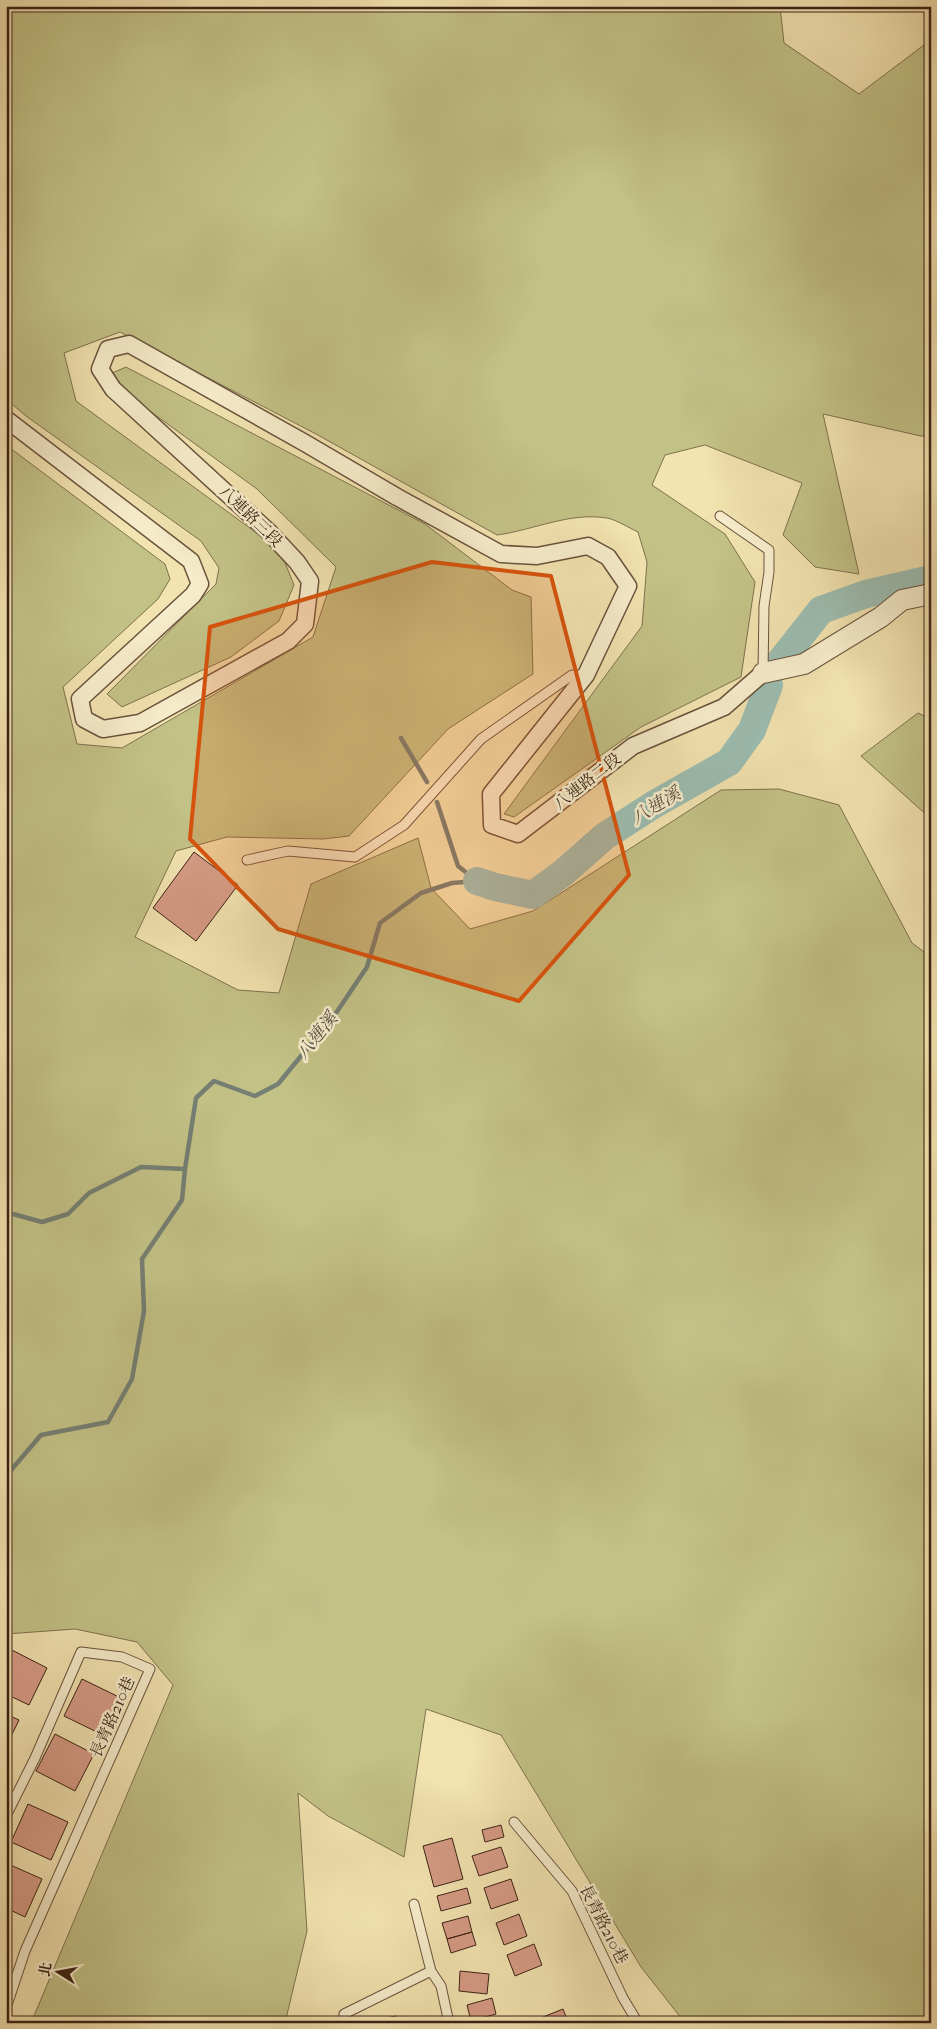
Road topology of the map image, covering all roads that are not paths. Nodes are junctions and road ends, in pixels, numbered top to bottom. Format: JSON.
{"nodes":[{"id":1,"x":6,"y":419,"type":"edge"},
{"id":2,"x":720,"y":516,"type":"dead end"},
{"id":3,"x":628,"y":586,"type":"joint"},
{"id":4,"x":931,"y":594,"type":"edge"},
{"id":5,"x":763,"y":673,"type":"junction"},
{"id":6,"x":586,"y":675,"type":"junction"},
{"id":7,"x":247,"y":860,"type":"dead end"},
{"id":8,"x":6,"y":1816,"type":"edge"},
{"id":9,"x":514,"y":1822,"type":"dead end"},
{"id":10,"x":414,"y":1904,"type":"dead end"},
{"id":11,"x":431,"y":1971,"type":"junction"},
{"id":12,"x":6,"y":2008,"type":"edge"},
{"id":13,"x":344,"y":2023,"type":"edge"},
{"id":14,"x":449,"y":2023,"type":"edge"},
{"id":15,"x":638,"y":2023,"type":"edge"}],
"edges":[{"from":1,"to":3,"type":"street","name":"八連路三段"},
{"from":2,"to":5,"type":"lane"},
{"from":3,"to":6,"type":"street","name":"八連路二段"},
{"from":4,"to":5,"type":"street","name":"八連路二段"},
{"from":5,"to":6,"type":"street","name":"八連路二段"},
{"from":6,"to":7,"type":"lane"},
{"from":8,"to":12,"type":"lane","name":"長青路210巷"},
{"from":9,"to":15,"type":"lane","name":"長青路210巷"},
{"from":10,"to":11,"type":"lane"},
{"from":11,"to":13,"type":"lane"},
{"from":11,"to":14,"type":"lane"}]}
